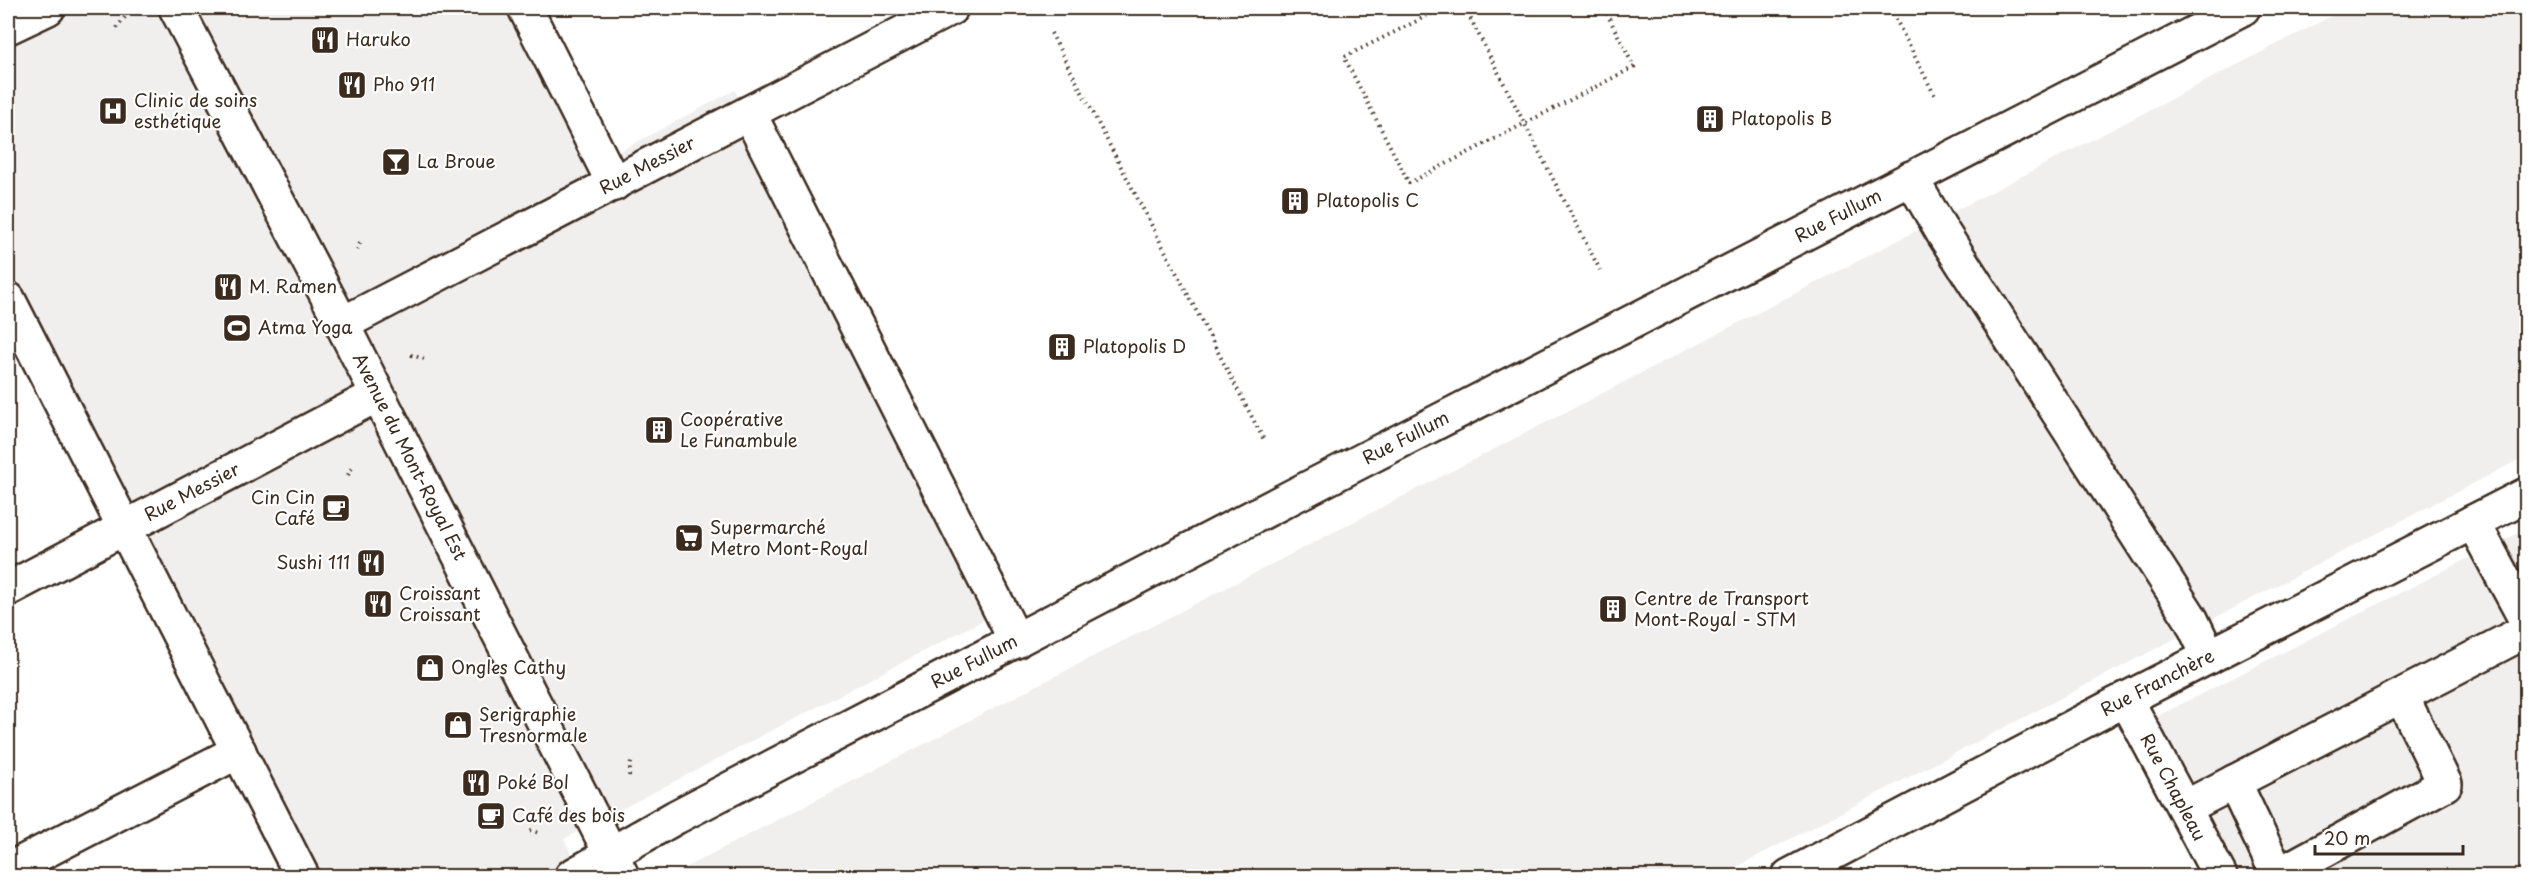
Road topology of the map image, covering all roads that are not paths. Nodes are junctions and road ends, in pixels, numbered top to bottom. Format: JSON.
{"nodes":[{"id":1,"x":48,"y":8,"type":"edge"},
{"id":2,"x":176,"y":8,"type":"edge"},
{"id":3,"x":525,"y":8,"type":"edge"},
{"id":4,"x":951,"y":8,"type":"edge"},
{"id":5,"x":2231,"y":10,"type":"edge"},
{"id":6,"x":8,"y":27,"type":"edge"},
{"id":7,"x":749,"y":113,"type":"junction"},
{"id":8,"x":1911,"y":178,"type":"junction"},
{"id":9,"x":614,"y":184,"type":"junction"},
{"id":10,"x":9,"y":307,"type":"edge"},
{"id":11,"x":342,"y":324,"type":"junction"},
{"id":12,"x":377,"y":395,"type":"junction"},
{"id":13,"x":2526,"y":495,"type":"edge"},
{"id":14,"x":2473,"y":522,"type":"junction"},
{"id":15,"x":125,"y":528,"type":"junction"},
{"id":16,"x":8,"y":588,"type":"edge"},
{"id":17,"x":2526,"y":621,"type":"edge"},
{"id":18,"x":2526,"y":631,"type":"edge"},
{"id":19,"x":1016,"y":641,"type":"junction"},
{"id":20,"x":2209,"y":657,"type":"junction"},
{"id":21,"x":2402,"y":697,"type":"junction"},
{"id":22,"x":2126,"y":699,"type":"junction"},
{"id":23,"x":238,"y":751,"type":"junction"},
{"id":24,"x":2234,"y":782,"type":"junction"},
{"id":25,"x":2184,"y":808,"type":"junction"},
{"id":26,"x":616,"y":865,"type":"edge"},
{"id":27,"x":8,"y":870,"type":"edge"},
{"id":28,"x":302,"y":876,"type":"edge"},
{"id":29,"x":572,"y":876,"type":"edge"},
{"id":30,"x":1789,"y":876,"type":"edge"},
{"id":31,"x":2220,"y":876,"type":"edge"}],
"edges":[{"from":1,"to":6,"type":"street"},
{"from":2,"to":11,"type":"street","name":"Avenue du Mont-Royal Est"},
{"from":3,"to":9,"type":"street"},
{"from":4,"to":7,"type":"street","name":"Rue Messier"},
{"from":5,"to":8,"type":"street","name":"Rue Fullum"},
{"from":7,"to":9,"type":"street","name":"Rue Messier"},
{"from":7,"to":19,"type":"street"},
{"from":8,"to":19,"type":"street","name":"Rue Fullum"},
{"from":8,"to":20,"type":"street"},
{"from":9,"to":11,"type":"street","name":"Rue Messier"},
{"from":10,"to":15,"type":"street"},
{"from":11,"to":12,"type":"street","name":"Avenue du Mont-Royal Est"},
{"from":12,"to":15,"type":"street","name":"Rue Messier"},
{"from":12,"to":26,"type":"street","name":"Avenue du Mont-Royal Est"},
{"from":13,"to":14,"type":"street","name":"Rue Franchère"},
{"from":14,"to":17,"type":"street"},
{"from":14,"to":20,"type":"street","name":"Rue Franchère"},
{"from":15,"to":16,"type":"street","name":"Rue Messier"},
{"from":15,"to":23,"type":"street"},
{"from":18,"to":21,"type":"street"},
{"from":19,"to":26,"type":"street","name":"Rue Fullum"},
{"from":20,"to":22,"type":"street","name":"Rue Franchère"},
{"from":21,"to":24,"type":"street"},
{"from":21,"to":24,"type":"street"},
{"from":22,"to":25,"type":"street","name":"Rue Chapleau"},
{"from":22,"to":30,"type":"street","name":"Rue Franchère"},
{"from":23,"to":27,"type":"street"},
{"from":23,"to":28,"type":"street"},
{"from":24,"to":25,"type":"street"},
{"from":25,"to":31,"type":"street","name":"Rue Chapleau"},
{"from":26,"to":29,"type":"street","name":"Rue Fullum"}]}
